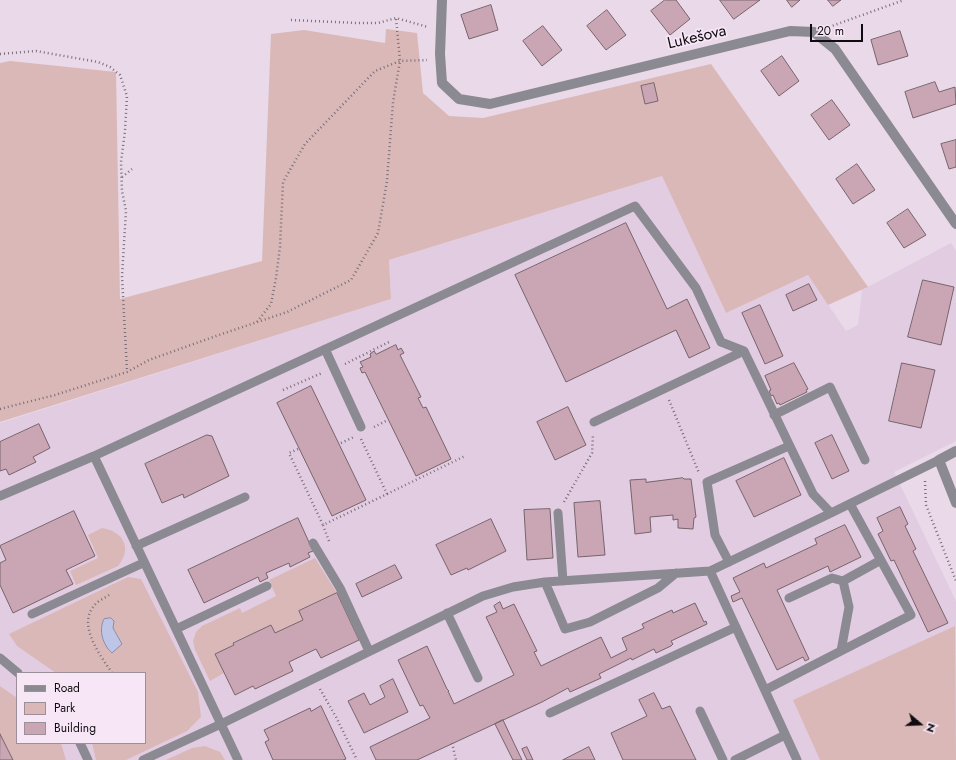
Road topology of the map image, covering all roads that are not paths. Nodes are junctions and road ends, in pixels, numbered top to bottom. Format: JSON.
{"nodes":[{"id":1,"x":442,"y":0,"type":"edge"},
{"id":2,"x":956,"y":224,"type":"edge"},
{"id":3,"x":325,"y":349,"type":"junction"},
{"id":4,"x":744,"y":351,"type":"junction"},
{"id":5,"x":774,"y":415,"type":"junction"},
{"id":6,"x":594,"y":422,"type":"road end"},
{"id":7,"x":363,"y":430,"type":"road end"},
{"id":8,"x":789,"y":446,"type":"junction"},
{"id":9,"x":956,"y":451,"type":"edge"},
{"id":10,"x":94,"y":456,"type":"junction"},
{"id":11,"x":865,"y":460,"type":"dead end"},
{"id":12,"x":939,"y":460,"type":"junction"},
{"id":13,"x":0,"y":496,"type":"edge"},
{"id":14,"x":245,"y":497,"type":"dead end"},
{"id":15,"x":956,"y":503,"type":"edge"},
{"id":16,"x":850,"y":504,"type":"junction"},
{"id":17,"x":558,"y":513,"type":"road end"},
{"id":18,"x":831,"y":513,"type":"junction"},
{"id":19,"x":313,"y":542,"type":"dead end"},
{"id":20,"x":136,"y":546,"type":"junction"},
{"id":21,"x":881,"y":560,"type":"junction"},
{"id":22,"x":730,"y":562,"type":"junction"},
{"id":23,"x":144,"y":563,"type":"junction"},
{"id":24,"x":710,"y":571,"type":"junction"},
{"id":25,"x":676,"y":573,"type":"junction"},
{"id":26,"x":563,"y":581,"type":"junction"},
{"id":27,"x":843,"y":581,"type":"junction"},
{"id":28,"x":545,"y":582,"type":"junction"},
{"id":29,"x":267,"y":586,"type":"dead end"},
{"id":30,"x":789,"y":598,"type":"dead end"},
{"id":31,"x":447,"y":613,"type":"junction"},
{"id":32,"x":32,"y":614,"type":"dead end"},
{"id":33,"x":736,"y":627,"type":"junction"},
{"id":34,"x":176,"y":629,"type":"junction"},
{"id":35,"x":369,"y":651,"type":"junction"},
{"id":36,"x":841,"y":651,"type":"junction"},
{"id":37,"x":0,"y":658,"type":"edge"},
{"id":38,"x":17,"y":672,"type":"edge"},
{"id":39,"x":478,"y":678,"type":"dead end"},
{"id":40,"x":765,"y":690,"type":"junction"},
{"id":41,"x":700,"y":711,"type":"dead end"},
{"id":42,"x":550,"y":713,"type":"dead end"},
{"id":43,"x":221,"y":724,"type":"junction"},
{"id":44,"x":785,"y":735,"type":"junction"},
{"id":45,"x":80,"y":744,"type":"edge"},
{"id":46,"x":88,"y":760,"type":"edge"},
{"id":47,"x":143,"y":760,"type":"edge"},
{"id":48,"x":238,"y":760,"type":"edge"},
{"id":49,"x":723,"y":760,"type":"edge"},
{"id":50,"x":735,"y":760,"type":"edge"},
{"id":51,"x":796,"y":760,"type":"edge"}],
"edges":[{"from":1,"to":2,"type":"street","name":"Lukešova"},
{"from":3,"to":4,"type":"lane"},
{"from":3,"to":7,"type":"lane"},
{"from":3,"to":10,"type":"lane"},
{"from":4,"to":5,"type":"lane"},
{"from":4,"to":6,"type":"lane"},
{"from":5,"to":8,"type":"lane"},
{"from":5,"to":11,"type":"lane"},
{"from":8,"to":18,"type":"lane"},
{"from":8,"to":22,"type":"lane"},
{"from":9,"to":12,"type":"street"},
{"from":10,"to":13,"type":"lane"},
{"from":10,"to":20,"type":"lane"},
{"from":12,"to":15,"type":"street"},
{"from":12,"to":16,"type":"lane"},
{"from":14,"to":20,"type":"lane"},
{"from":16,"to":18,"type":"lane"},
{"from":16,"to":21,"type":"lane"},
{"from":17,"to":26,"type":"lane"},
{"from":18,"to":22,"type":"lane"},
{"from":19,"to":35,"type":"lane"},
{"from":20,"to":23,"type":"lane"},
{"from":21,"to":27,"type":"lane"},
{"from":21,"to":36,"type":"lane"},
{"from":22,"to":24,"type":"lane"},
{"from":23,"to":32,"type":"lane"},
{"from":23,"to":34,"type":"lane"},
{"from":24,"to":25,"type":"lane"},
{"from":24,"to":33,"type":"lane"},
{"from":25,"to":26,"type":"lane"},
{"from":25,"to":28,"type":"lane"},
{"from":26,"to":28,"type":"lane"},
{"from":27,"to":30,"type":"lane"},
{"from":27,"to":36,"type":"lane"},
{"from":28,"to":31,"type":"lane"},
{"from":29,"to":34,"type":"lane"},
{"from":31,"to":35,"type":"lane"},
{"from":31,"to":39,"type":"lane"},
{"from":33,"to":40,"type":"lane"},
{"from":33,"to":42,"type":"lane"},
{"from":34,"to":43,"type":"lane"},
{"from":35,"to":43,"type":"lane"},
{"from":36,"to":40,"type":"lane"},
{"from":37,"to":38,"type":"lane"},
{"from":40,"to":44,"type":"lane"},
{"from":41,"to":49,"type":"lane"},
{"from":43,"to":47,"type":"lane"},
{"from":43,"to":48,"type":"lane"},
{"from":44,"to":50,"type":"lane"},
{"from":44,"to":51,"type":"lane"},
{"from":45,"to":46,"type":"lane"}]}
